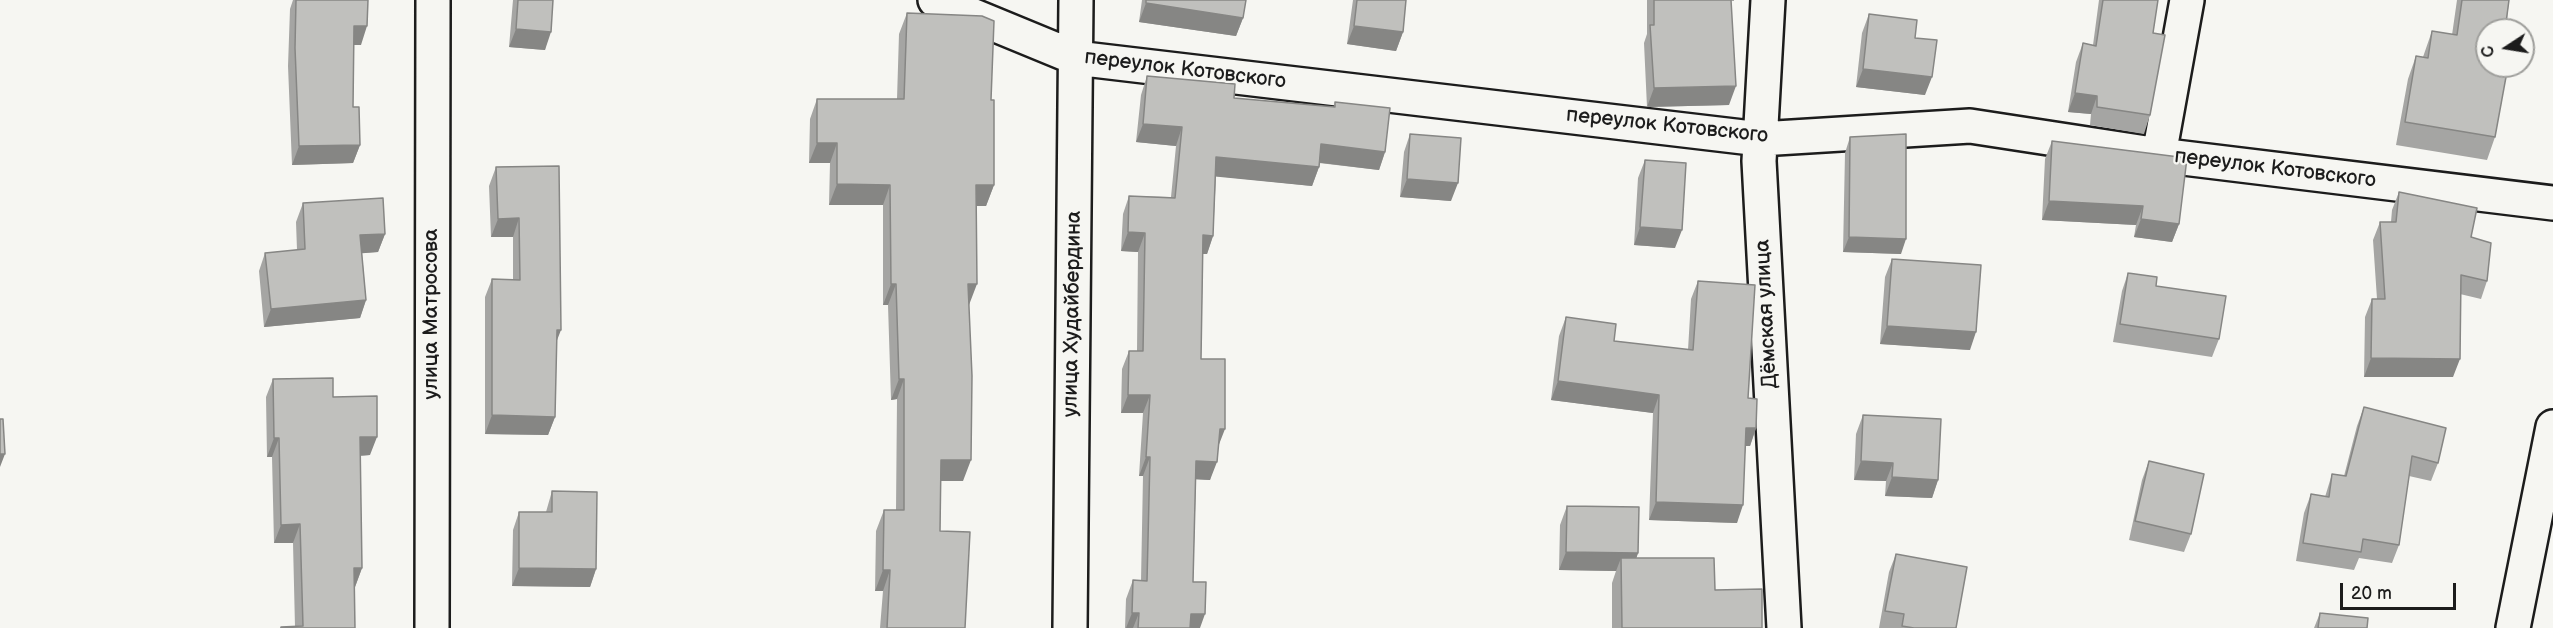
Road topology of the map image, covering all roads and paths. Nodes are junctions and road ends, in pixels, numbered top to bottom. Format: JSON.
{"nodes":[{"id":1,"x":432,"y":0,"type":"edge"},
{"id":2,"x":934,"y":0,"type":"edge"},
{"id":3,"x":1076,"y":0,"type":"edge"},
{"id":4,"x":1768,"y":0,"type":"edge"},
{"id":5,"x":2187,"y":0,"type":"edge"},
{"id":6,"x":1076,"y":58,"type":"junction"},
{"id":7,"x":1760,"y":139,"type":"junction"},
{"id":8,"x":2159,"y":155,"type":"junction"},
{"id":9,"x":2553,"y":203,"type":"edge"},
{"id":10,"x":2553,"y":427,"type":"edge"},
{"id":11,"x":432,"y":628,"type":"edge"},
{"id":12,"x":1070,"y":628,"type":"edge"},
{"id":13,"x":1784,"y":628,"type":"edge"},
{"id":14,"x":2513,"y":628,"type":"edge"}],
"edges":[{"from":1,"to":11,"type":"street","name":"улица Матросова"},
{"from":2,"to":6,"type":"street","name":"переулок Котовского"},
{"from":3,"to":6,"type":"street","name":"улица Худайбердина"},
{"from":4,"to":7,"type":"street","name":"Дёмская улица"},
{"from":5,"to":8,"type":"street"},
{"from":6,"to":7,"type":"street","name":"переулок Котовского"},
{"from":6,"to":12,"type":"street","name":"улица Худайбердина"},
{"from":7,"to":8,"type":"street","name":"переулок Котовского"},
{"from":7,"to":13,"type":"street","name":"Дёмская улица"},
{"from":8,"to":9,"type":"street","name":"переулок Котовского"},
{"from":10,"to":14,"type":"street"}]}
